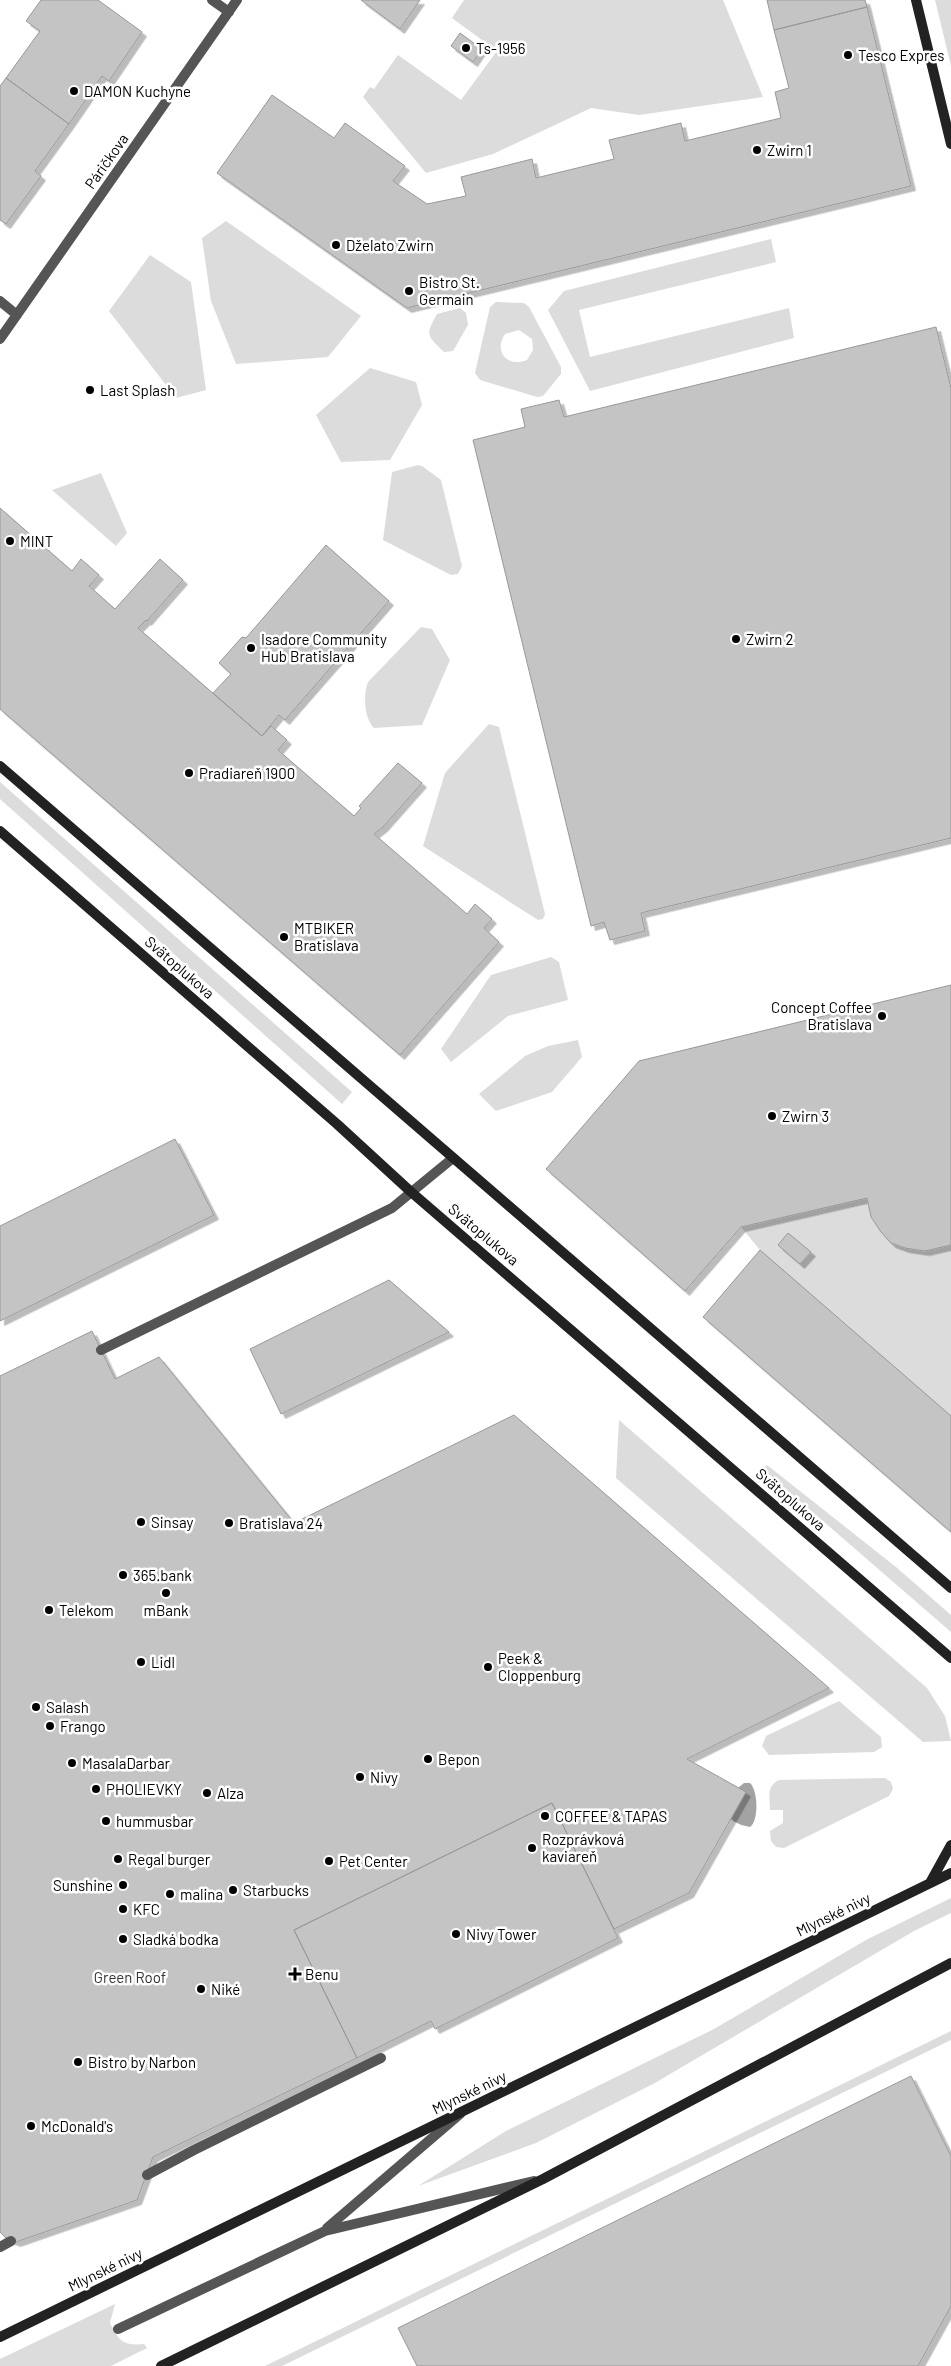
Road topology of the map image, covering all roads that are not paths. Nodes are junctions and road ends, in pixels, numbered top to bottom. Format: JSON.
{"nodes":[{"id":1,"x":212,"y":0,"type":"edge"},
{"id":2,"x":237,"y":0,"type":"edge"},
{"id":3,"x":916,"y":0,"type":"edge"},
{"id":4,"x":229,"y":12,"type":"junction"},
{"id":5,"x":951,"y":144,"type":"edge"},
{"id":6,"x":0,"y":301,"type":"edge"},
{"id":7,"x":17,"y":315,"type":"junction"},
{"id":8,"x":0,"y":339,"type":"edge"},
{"id":9,"x":0,"y":766,"type":"edge"},
{"id":10,"x":0,"y":831,"type":"edge"},
{"id":11,"x":453,"y":1158,"type":"junction"},
{"id":12,"x":410,"y":1191,"type":"junction"},
{"id":13,"x":101,"y":1350,"type":"dead end"},
{"id":14,"x":951,"y":1588,"type":"edge"},
{"id":15,"x":951,"y":1658,"type":"edge"},
{"id":16,"x":951,"y":1845,"type":"edge"},
{"id":17,"x":951,"y":1873,"type":"edge"},
{"id":18,"x":930,"y":1883,"type":"junction"},
{"id":19,"x":951,"y":1964,"type":"edge"},
{"id":20,"x":381,"y":2058,"type":"dead end"},
{"id":21,"x":464,"y":2111,"type":"junction"},
{"id":22,"x":146,"y":2175,"type":"dead end"},
{"id":23,"x":542,"y":2179,"type":"junction"},
{"id":24,"x":325,"y":2231,"type":"junction"},
{"id":25,"x":11,"y":2241,"type":"dead end"},
{"id":26,"x":0,"y":2247,"type":"edge"},
{"id":27,"x":118,"y":2329,"type":"dead end"},
{"id":28,"x":0,"y":2336,"type":"edge"},
{"id":29,"x":161,"y":2366,"type":"edge"}],
"edges":[{"from":1,"to":4,"type":"street"},
{"from":2,"to":4,"type":"street","name":"Páričkova"},
{"from":3,"to":5,"type":"street"},
{"from":4,"to":7,"type":"street","name":"Páričkova"},
{"from":6,"to":7,"type":"street"},
{"from":7,"to":8,"type":"street","name":"Páričkova"},
{"from":9,"to":11,"type":"street"},
{"from":10,"to":12,"type":"street","name":"Svätoplukova"},
{"from":11,"to":12,"type":"street"},
{"from":11,"to":14,"type":"street"},
{"from":12,"to":13,"type":"street"},
{"from":12,"to":15,"type":"street","name":"Svätoplukova"},
{"from":16,"to":18,"type":"street"},
{"from":17,"to":18,"type":"street","name":"Mlynské nivy"},
{"from":18,"to":21,"type":"street","name":"Mlynské nivy"},
{"from":19,"to":23,"type":"street"},
{"from":20,"to":22,"type":"street"},
{"from":21,"to":24,"type":"street"},
{"from":21,"to":28,"type":"street","name":"Mlynské nivy"},
{"from":23,"to":24,"type":"street"},
{"from":23,"to":29,"type":"street"},
{"from":24,"to":27,"type":"street"},
{"from":25,"to":26,"type":"street"}]}
